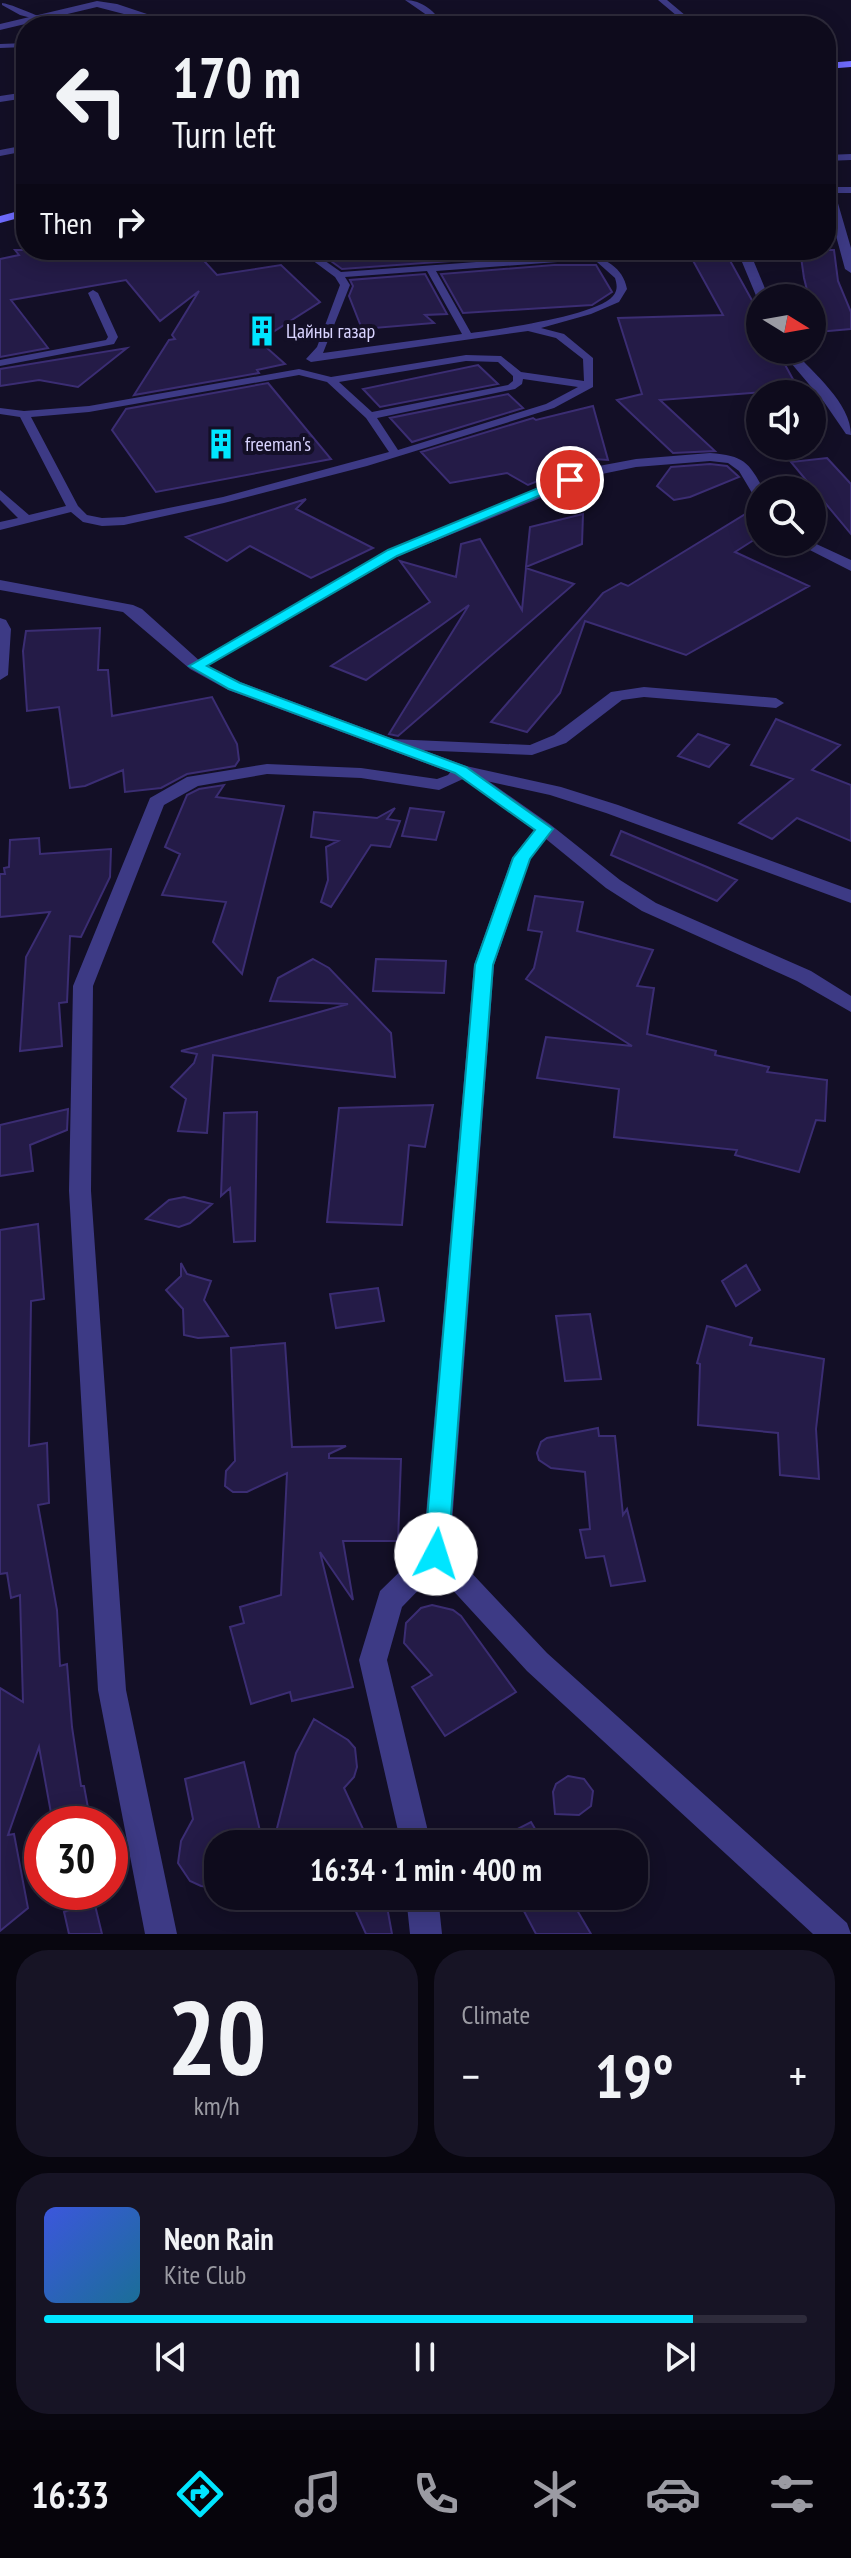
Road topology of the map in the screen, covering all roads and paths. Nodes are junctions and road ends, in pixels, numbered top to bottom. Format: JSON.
{"nodes":[{"id":1,"x":409,"y":0,"type":"edge"},
{"id":2,"x":662,"y":0,"type":"edge"},
{"id":3,"x":4,"y":4,"type":"dead end"},
{"id":4,"x":30,"y":16,"type":"edge"},
{"id":5,"x":47,"y":16,"type":"edge"},
{"id":6,"x":146,"y":16,"type":"edge"},
{"id":7,"x":434,"y":16,"type":"edge"},
{"id":8,"x":682,"y":16,"type":"edge"},
{"id":9,"x":836,"y":217,"type":"edge"},
{"id":10,"x":318,"y":260,"type":"edge"},
{"id":11,"x":538,"y":260,"type":"edge"},
{"id":12,"x":600,"y":260,"type":"edge"},
{"id":13,"x":747,"y":260,"type":"edge"},
{"id":14,"x":429,"y":267,"type":"junction"},
{"id":15,"x":851,"y":269,"type":"edge"},
{"id":16,"x":339,"y":275,"type":"junction"},
{"id":17,"x":757,"y":284,"type":"edge"},
{"id":18,"x":93,"y":293,"type":"dead end"},
{"id":19,"x":528,"y":328,"type":"junction"},
{"id":20,"x":468,"y":336,"type":"junction"},
{"id":21,"x":313,"y":357,"type":"junction"},
{"id":22,"x":0,"y":363,"type":"edge"},
{"id":23,"x":798,"y":364,"type":"edge"},
{"id":24,"x":299,"y":372,"type":"junction"},
{"id":25,"x":518,"y":375,"type":"junction"},
{"id":26,"x":331,"y":380,"type":"junction"},
{"id":27,"x":589,"y":385,"type":"junction"},
{"id":28,"x":0,"y":411,"type":"edge"},
{"id":29,"x":24,"y":414,"type":"junction"},
{"id":30,"x":370,"y":416,"type":"junction"},
{"id":31,"x":851,"y":431,"type":"edge"},
{"id":32,"x":394,"y":452,"type":"junction"},
{"id":33,"x":749,"y":476,"type":"edge"},
{"id":34,"x":0,"y":493,"type":"edge"},
{"id":35,"x":73,"y":508,"type":"junction"},
{"id":36,"x":26,"y":519,"type":"junction"},
{"id":37,"x":0,"y":526,"type":"edge"},
{"id":38,"x":826,"y":554,"type":"edge"},
{"id":39,"x":851,"y":566,"type":"edge"},
{"id":40,"x":0,"y":585,"type":"edge"},
{"id":41,"x":0,"y":623,"type":"edge"},
{"id":42,"x":196,"y":666,"type":"junction"},
{"id":43,"x":0,"y":675,"type":"edge"},
{"id":44,"x":776,"y":703,"type":"dead end"},
{"id":45,"x":391,"y":744,"type":"junction"},
{"id":46,"x":461,"y":770,"type":"junction"},
{"id":47,"x":545,"y":829,"type":"junction"},
{"id":48,"x":851,"y":897,"type":"edge"},
{"id":49,"x":851,"y":1005,"type":"edge"},
{"id":50,"x":436,"y":1554,"type":"junction"},
{"id":51,"x":413,"y":1830,"type":"edge"},
{"id":52,"x":423,"y":1910,"type":"edge"},
{"id":53,"x":161,"y":1934,"type":"edge"},
{"id":54,"x":426,"y":1934,"type":"edge"},
{"id":55,"x":836,"y":1934,"type":"edge"}],
"edges":[{"from":1,"to":7,"type":"street"},
{"from":2,"to":8,"type":"street"},
{"from":3,"to":4,"type":"lane"},
{"from":5,"to":6,"type":"street"},
{"from":9,"to":15,"type":"street"},
{"from":10,"to":16,"type":"lane"},
{"from":11,"to":14,"type":"lane"},
{"from":12,"to":19,"type":"lane"},
{"from":13,"to":17,"type":"street"},
{"from":14,"to":16,"type":"lane"},
{"from":14,"to":20,"type":"lane"},
{"from":16,"to":21,"type":"lane"},
{"from":18,"to":22,"type":"lane"},
{"from":19,"to":20,"type":"lane"},
{"from":19,"to":27,"type":"lane"},
{"from":20,"to":21,"type":"lane"},
{"from":21,"to":24,"type":"lane"},
{"from":23,"to":31,"type":"street"},
{"from":24,"to":26,"type":"lane"},
{"from":24,"to":29,"type":"lane"},
{"from":25,"to":26,"type":"lane"},
{"from":25,"to":27,"type":"lane"},
{"from":25,"to":30,"type":"lane"},
{"from":26,"to":30,"type":"lane"},
{"from":27,"to":32,"type":"lane"},
{"from":28,"to":29,"type":"lane"},
{"from":29,"to":35,"type":"lane"},
{"from":30,"to":32,"type":"lane"},
{"from":32,"to":35,"type":"lane"},
{"from":33,"to":42,"type":"street"},
{"from":34,"to":36,"type":"lane"},
{"from":35,"to":36,"type":"lane"},
{"from":36,"to":37,"type":"lane"},
{"from":38,"to":39,"type":"street"},
{"from":40,"to":42,"type":"street"},
{"from":41,"to":43,"type":"street"},
{"from":42,"to":45,"type":"street"},
{"from":44,"to":45,"type":"street"},
{"from":45,"to":46,"type":"street"},
{"from":46,"to":47,"type":"street"},
{"from":46,"to":48,"type":"street"},
{"from":46,"to":53,"type":"street"},
{"from":47,"to":49,"type":"street"},
{"from":47,"to":50,"type":"street"},
{"from":50,"to":51,"type":"street"},
{"from":50,"to":55,"type":"street"},
{"from":52,"to":54,"type":"street"}]}
